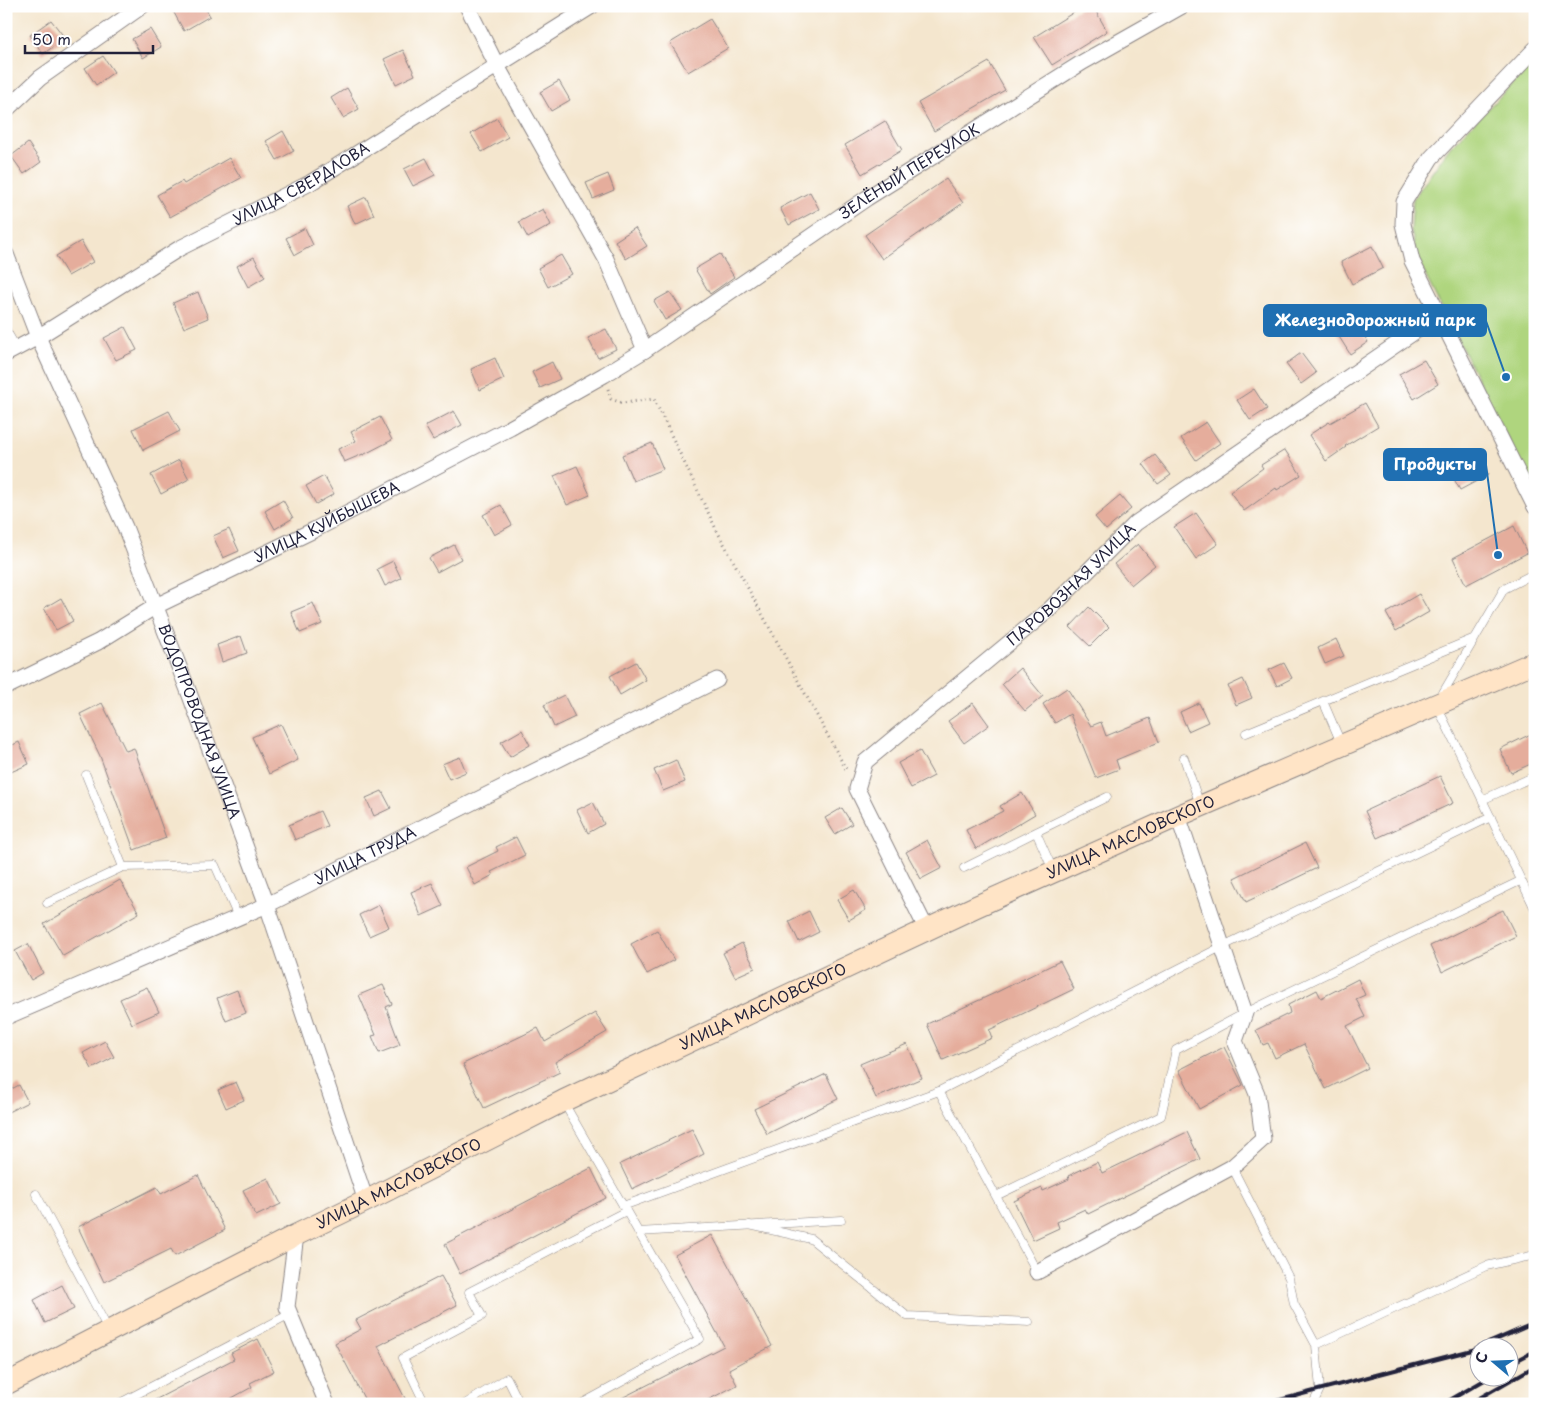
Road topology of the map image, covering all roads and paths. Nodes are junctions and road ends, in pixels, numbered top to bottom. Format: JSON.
{"nodes":[{"id":1,"x":142,"y":6,"type":"edge"},
{"id":2,"x":467,"y":6,"type":"edge"},
{"id":3,"x":592,"y":6,"type":"edge"},
{"id":4,"x":1182,"y":6,"type":"edge"},
{"id":5,"x":1535,"y":49,"type":"edge"},
{"id":6,"x":497,"y":66,"type":"junction"},
{"id":7,"x":6,"y":110,"type":"edge"},
{"id":8,"x":6,"y":254,"type":"edge"},
{"id":9,"x":1439,"y":315,"type":"junction"},
{"id":10,"x":6,"y":330,"type":"edge"},
{"id":11,"x":38,"y":337,"type":"junction"},
{"id":12,"x":645,"y":350,"type":"junction"},
{"id":13,"x":12,"y":351,"type":"edge"},
{"id":14,"x":604,"y":375,"type":"junction"},
{"id":15,"x":1535,"y":507,"type":"edge"},
{"id":16,"x":1535,"y":573,"type":"edge"},
{"id":17,"x":156,"y":606,"type":"junction"},
{"id":18,"x":1475,"y":638,"type":"junction"},
{"id":19,"x":1535,"y":662,"type":"edge"},
{"id":20,"x":717,"y":680,"type":"dead end"},
{"id":21,"x":6,"y":687,"type":"edge"},
{"id":22,"x":1323,"y":701,"type":"junction"},
{"id":23,"x":1436,"y":704,"type":"junction"},
{"id":24,"x":1246,"y":733,"type":"dead end"},
{"id":25,"x":1342,"y":745,"type":"junction"},
{"id":26,"x":1184,"y":758,"type":"dead end"},
{"id":27,"x":86,"y":776,"type":"dead end"},
{"id":28,"x":1535,"y":776,"type":"edge"},
{"id":29,"x":857,"y":789,"type":"junction"},
{"id":30,"x":1107,"y":797,"type":"dead end"},
{"id":31,"x":1482,"y":800,"type":"junction"},
{"id":32,"x":1200,"y":806,"type":"junction"},
{"id":33,"x":1178,"y":816,"type":"junction"},
{"id":34,"x":1491,"y":817,"type":"junction"},
{"id":35,"x":1036,"y":832,"type":"junction"},
{"id":36,"x":123,"y":867,"type":"junction"},
{"id":37,"x":964,"y":868,"type":"dead end"},
{"id":38,"x":1054,"y":872,"type":"junction"},
{"id":39,"x":1520,"y":881,"type":"junction"},
{"id":40,"x":1535,"y":888,"type":"edge"},
{"id":41,"x":1526,"y":893,"type":"junction"},
{"id":42,"x":48,"y":903,"type":"dead end"},
{"id":43,"x":267,"y":905,"type":"junction"},
{"id":44,"x":1535,"y":909,"type":"edge"},
{"id":45,"x":238,"y":917,"type":"junction"},
{"id":46,"x":927,"y":930,"type":"junction"},
{"id":47,"x":1223,"y":946,"type":"junction"},
{"id":48,"x":1245,"y":1013,"type":"junction"},
{"id":49,"x":6,"y":1017,"type":"edge"},
{"id":50,"x":939,"y":1091,"type":"junction"},
{"id":51,"x":563,"y":1101,"type":"junction"},
{"id":52,"x":1232,"y":1167,"type":"junction"},
{"id":53,"x":36,"y":1194,"type":"dead end"},
{"id":54,"x":996,"y":1196,"type":"junction"},
{"id":55,"x":366,"y":1201,"type":"junction"},
{"id":56,"x":624,"y":1208,"type":"junction"},
{"id":57,"x":841,"y":1220,"type":"dead end"},
{"id":58,"x":748,"y":1226,"type":"junction"},
{"id":59,"x":638,"y":1232,"type":"junction"},
{"id":60,"x":296,"y":1235,"type":"junction"},
{"id":61,"x":1535,"y":1255,"type":"edge"},
{"id":62,"x":1037,"y":1272,"type":"joint"},
{"id":63,"x":290,"y":1314,"type":"junction"},
{"id":64,"x":1030,"y":1322,"type":"dead end"},
{"id":65,"x":109,"y":1331,"type":"junction"},
{"id":66,"x":1316,"y":1345,"type":"junction"},
{"id":67,"x":6,"y":1384,"type":"edge"},
{"id":68,"x":118,"y":1404,"type":"edge"},
{"id":69,"x":327,"y":1404,"type":"edge"},
{"id":70,"x":426,"y":1404,"type":"edge"},
{"id":71,"x":465,"y":1404,"type":"edge"},
{"id":72,"x":520,"y":1404,"type":"edge"},
{"id":73,"x":581,"y":1404,"type":"edge"},
{"id":74,"x":1313,"y":1404,"type":"edge"}],
"edges":[{"from":1,"to":7,"type":"street"},
{"from":2,"to":6,"type":"street"},
{"from":3,"to":6,"type":"street","name":"УЛИЦА СВЕРДЛОВА"},
{"from":4,"to":12,"type":"street","name":"ЗЕЛЁНЫЙ ПЕРЕУЛОК"},
{"from":5,"to":9,"type":"street"},
{"from":6,"to":11,"type":"street","name":"УЛИЦА СВЕРДЛОВА"},
{"from":6,"to":12,"type":"street"},
{"from":8,"to":11,"type":"street","name":"ВОДОПРОВОДНАЯ УЛИЦА"},
{"from":9,"to":15,"type":"street"},
{"from":9,"to":29,"type":"street","name":"ПАРОВОЗНАЯ УЛИЦА"},
{"from":10,"to":13,"type":"lane"},
{"from":11,"to":13,"type":"street","name":"УЛИЦА СВЕРДЛОВА"},
{"from":11,"to":17,"type":"street","name":"ВОДОПРОВОДНАЯ УЛИЦА"},
{"from":12,"to":14,"type":"street","name":"УЛИЦА КУЙБЫШЕВА"},
{"from":14,"to":17,"type":"street","name":"УЛИЦА КУЙБЫШЕВА"},
{"from":14,"to":29,"type":"path"},
{"from":16,"to":18,"type":"lane"},
{"from":17,"to":21,"type":"street","name":"УЛИЦА КУЙБЫШЕВА"},
{"from":17,"to":43,"type":"street","name":"ВОДОПРОВОДНАЯ УЛИЦА"},
{"from":18,"to":22,"type":"lane"},
{"from":18,"to":23,"type":"lane"},
{"from":19,"to":23,"type":"street","name":"УЛИЦА МАСЛОВСКОГО"},
{"from":20,"to":43,"type":"street","name":"УЛИЦА ТРУДА"},
{"from":22,"to":24,"type":"lane"},
{"from":22,"to":25,"type":"lane"},
{"from":23,"to":25,"type":"street","name":"УЛИЦА МАСЛОВСКОГО"},
{"from":23,"to":31,"type":"lane"},
{"from":25,"to":32,"type":"street","name":"УЛИЦА МАСЛОВСКОГО"},
{"from":26,"to":32,"type":"lane"},
{"from":27,"to":36,"type":"lane"},
{"from":28,"to":31,"type":"lane"},
{"from":29,"to":46,"type":"street"},
{"from":30,"to":35,"type":"lane"},
{"from":31,"to":34,"type":"lane"},
{"from":32,"to":33,"type":"street","name":"УЛИЦА МАСЛОВСКОГО"},
{"from":33,"to":38,"type":"street","name":"УЛИЦА МАСЛОВСКОГО"},
{"from":33,"to":47,"type":"street"},
{"from":34,"to":39,"type":"lane"},
{"from":34,"to":47,"type":"lane"},
{"from":35,"to":37,"type":"lane"},
{"from":35,"to":38,"type":"lane"},
{"from":36,"to":42,"type":"lane"},
{"from":36,"to":45,"type":"lane"},
{"from":38,"to":46,"type":"street","name":"УЛИЦА МАСЛОВСКОГО"},
{"from":39,"to":41,"type":"lane"},
{"from":39,"to":48,"type":"lane"},
{"from":40,"to":41,"type":"lane"},
{"from":41,"to":44,"type":"lane"},
{"from":43,"to":45,"type":"street","name":"УЛИЦА ТРУДА"},
{"from":43,"to":55,"type":"street","name":"ВОДОПРОВОДНАЯ УЛИЦА"},
{"from":45,"to":49,"type":"street","name":"УЛИЦА ТРУДА"},
{"from":46,"to":51,"type":"street","name":"УЛИЦА МАСЛОВСКОГО"},
{"from":47,"to":48,"type":"street"},
{"from":47,"to":50,"type":"lane"},
{"from":48,"to":52,"type":"street"},
{"from":48,"to":54,"type":"lane"},
{"from":50,"to":54,"type":"lane"},
{"from":50,"to":56,"type":"lane"},
{"from":51,"to":55,"type":"street","name":"УЛИЦА МАСЛОВСКОГО"},
{"from":51,"to":56,"type":"lane"},
{"from":52,"to":62,"type":"street"},
{"from":52,"to":66,"type":"lane"},
{"from":53,"to":65,"type":"lane"},
{"from":54,"to":62,"type":"lane"},
{"from":55,"to":60,"type":"street","name":"УЛИЦА МАСЛОВСКОГО"},
{"from":56,"to":59,"type":"lane"},
{"from":56,"to":70,"type":"lane"},
{"from":57,"to":58,"type":"lane"},
{"from":58,"to":59,"type":"lane"},
{"from":58,"to":64,"type":"lane"},
{"from":59,"to":73,"type":"lane"},
{"from":60,"to":63,"type":"street"},
{"from":60,"to":65,"type":"street","name":"УЛИЦА МАСЛОВСКОГО"},
{"from":61,"to":66,"type":"lane"},
{"from":63,"to":68,"type":"lane"},
{"from":63,"to":69,"type":"street"},
{"from":65,"to":67,"type":"street","name":"УЛИЦА МАСЛОВСКОГО"},
{"from":66,"to":74,"type":"lane"},
{"from":71,"to":72,"type":"lane"}]}
